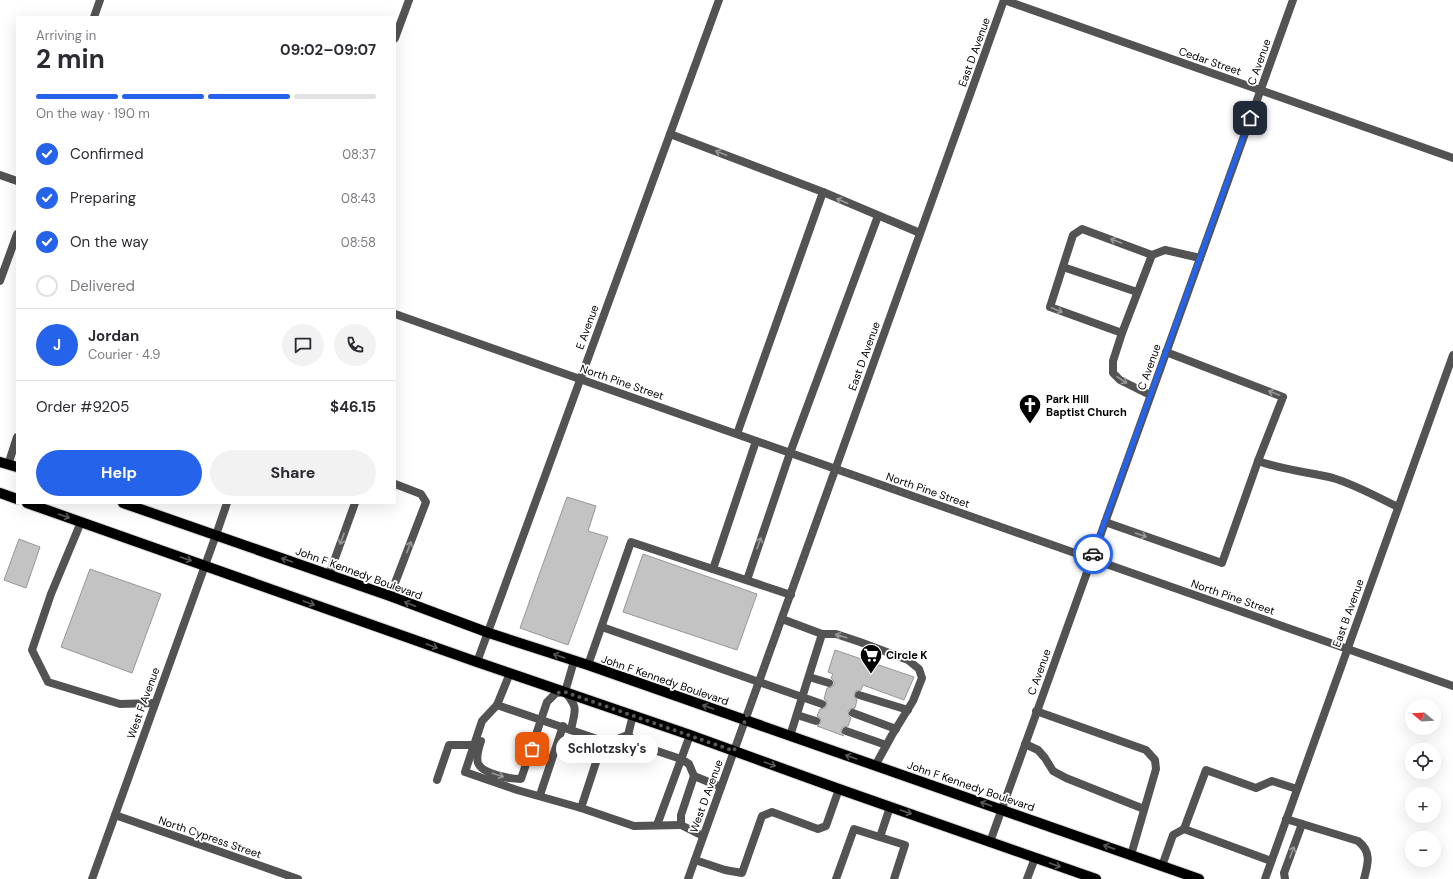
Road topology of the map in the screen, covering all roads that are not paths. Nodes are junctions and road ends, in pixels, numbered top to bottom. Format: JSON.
{"nodes":[{"id":1,"x":100,"y":0,"type":"edge"},
{"id":2,"x":409,"y":0,"type":"edge"},
{"id":3,"x":719,"y":0,"type":"edge"},
{"id":4,"x":1004,"y":0,"type":"edge"},
{"id":5,"x":1293,"y":0,"type":"edge"},
{"id":6,"x":94,"y":16,"type":"edge"},
{"id":7,"x":396,"y":35,"type":"edge"},
{"id":8,"x":1260,"y":90,"type":"junction"},
{"id":9,"x":670,"y":134,"type":"junction"},
{"id":10,"x":1453,"y":158,"type":"edge"},
{"id":11,"x":0,"y":175,"type":"edge"},
{"id":12,"x":16,"y":181,"type":"edge"},
{"id":13,"x":823,"y":192,"type":"junction"},
{"id":14,"x":878,"y":216,"type":"junction"},
{"id":15,"x":920,"y":233,"type":"junction"},
{"id":16,"x":16,"y":237,"type":"edge"},
{"id":17,"x":1152,"y":255,"type":"junction"},
{"id":18,"x":1200,"y":258,"type":"junction"},
{"id":19,"x":1063,"y":267,"type":"junction"},
{"id":20,"x":0,"y":281,"type":"edge"},
{"id":21,"x":1137,"y":292,"type":"junction"},
{"id":22,"x":396,"y":314,"type":"edge"},
{"id":23,"x":1122,"y":333,"type":"junction"},
{"id":24,"x":1166,"y":352,"type":"junction"},
{"id":25,"x":1453,"y":355,"type":"edge"},
{"id":26,"x":580,"y":379,"type":"junction"},
{"id":27,"x":1150,"y":395,"type":"junction"},
{"id":28,"x":737,"y":434,"type":"junction"},
{"id":29,"x":16,"y":440,"type":"edge"},
{"id":30,"x":756,"y":441,"type":"junction"},
{"id":31,"x":790,"y":453,"type":"junction"},
{"id":32,"x":1258,"y":461,"type":"junction"},
{"id":33,"x":8,"y":465,"type":"edge"},
{"id":34,"x":836,"y":469,"type":"junction"},
{"id":35,"x":396,"y":484,"type":"edge"},
{"id":36,"x":0,"y":493,"type":"edge"},
{"id":37,"x":16,"y":499,"type":"edge"},
{"id":38,"x":30,"y":504,"type":"edge"},
{"id":39,"x":127,"y":504,"type":"edge"},
{"id":40,"x":227,"y":504,"type":"edge"},
{"id":41,"x":355,"y":504,"type":"edge"},
{"id":42,"x":1398,"y":508,"type":"junction"},
{"id":43,"x":81,"y":522,"type":"junction"},
{"id":44,"x":1105,"y":522,"type":"junction"},
{"id":45,"x":216,"y":535,"type":"junction"},
{"id":46,"x":1091,"y":559,"type":"junction"},
{"id":47,"x":205,"y":566,"type":"junction"},
{"id":48,"x":713,"y":569,"type":"junction"},
{"id":49,"x":329,"y":575,"type":"junction"},
{"id":50,"x":747,"y":580,"type":"junction"},
{"id":51,"x":790,"y":595,"type":"junction"},
{"id":52,"x":390,"y":596,"type":"junction"},
{"id":53,"x":782,"y":619,"type":"junction"},
{"id":54,"x":602,"y":626,"type":"junction"},
{"id":55,"x":489,"y":633,"type":"junction"},
{"id":56,"x":822,"y":634,"type":"junction"},
{"id":57,"x":1347,"y":649,"type":"junction"},
{"id":58,"x":574,"y":661,"type":"junction"},
{"id":59,"x":477,"y":662,"type":"junction"},
{"id":60,"x":588,"y":666,"type":"junction"},
{"id":61,"x":510,"y":673,"type":"junction"},
{"id":62,"x":809,"y":677,"type":"junction"},
{"id":63,"x":759,"y":682,"type":"junction"},
{"id":64,"x":829,"y":683,"type":"dead end"},
{"id":65,"x":1453,"y":686,"type":"edge"},
{"id":66,"x":565,"y":692,"type":"junction"},
{"id":67,"x":859,"y":695,"type":"dead end"},
{"id":68,"x":803,"y":697,"type":"junction"},
{"id":69,"x":155,"y":703,"type":"junction"},
{"id":70,"x":822,"y":704,"type":"dead end"},
{"id":71,"x":497,"y":705,"type":"junction"},
{"id":72,"x":908,"y":710,"type":"junction"},
{"id":73,"x":1036,"y":711,"type":"junction"},
{"id":74,"x":853,"y":713,"type":"dead end"},
{"id":75,"x":633,"y":715,"type":"junction"},
{"id":76,"x":797,"y":715,"type":"junction"},
{"id":77,"x":542,"y":719,"type":"junction"},
{"id":78,"x":745,"y":720,"type":"junction"},
{"id":79,"x":482,"y":721,"type":"junction"},
{"id":80,"x":816,"y":721,"type":"dead end"},
{"id":81,"x":562,"y":726,"type":"junction"},
{"id":82,"x":896,"y":729,"type":"junction"},
{"id":83,"x":571,"y":730,"type":"junction"},
{"id":84,"x":846,"y":731,"type":"dead end"},
{"id":85,"x":628,"y":735,"type":"junction"},
{"id":86,"x":690,"y":735,"type":"junction"},
{"id":87,"x":790,"y":736,"type":"junction"},
{"id":88,"x":603,"y":741,"type":"junction"},
{"id":89,"x":1025,"y":744,"type":"junction"},
{"id":90,"x":474,"y":745,"type":"junction"},
{"id":91,"x":886,"y":745,"type":"junction"},
{"id":92,"x":734,"y":751,"type":"junction"},
{"id":93,"x":681,"y":759,"type":"junction"},
{"id":94,"x":875,"y":766,"type":"junction"},
{"id":95,"x":694,"y":776,"type":"junction"},
{"id":96,"x":437,"y":780,"type":"dead end"},
{"id":97,"x":721,"y":787,"type":"junction"},
{"id":98,"x":839,"y":789,"type":"junction"},
{"id":99,"x":1297,"y":789,"type":"junction"},
{"id":100,"x":540,"y":795,"type":"junction"},
{"id":101,"x":890,"y":807,"type":"junction"},
{"id":102,"x":581,"y":808,"type":"junction"},
{"id":103,"x":1144,"y":809,"type":"junction"},
{"id":104,"x":1001,"y":810,"type":"junction"},
{"id":105,"x":115,"y":815,"type":"junction"},
{"id":106,"x":1286,"y":819,"type":"junction"},
{"id":107,"x":1302,"y":824,"type":"junction"},
{"id":108,"x":656,"y":825,"type":"junction"},
{"id":109,"x":681,"y":825,"type":"junction"},
{"id":110,"x":1184,"y":829,"type":"junction"},
{"id":111,"x":703,"y":836,"type":"junction"},
{"id":112,"x":880,"y":837,"type":"junction"},
{"id":113,"x":990,"y":842,"type":"junction"},
{"id":114,"x":1131,"y":855,"type":"junction"},
{"id":115,"x":1035,"y":858,"type":"junction"},
{"id":116,"x":695,"y":860,"type":"junction"},
{"id":117,"x":1271,"y":861,"type":"junction"},
{"id":118,"x":1162,"y":866,"type":"junction"},
{"id":119,"x":92,"y":879,"type":"edge"},
{"id":120,"x":298,"y":879,"type":"edge"},
{"id":121,"x":688,"y":879,"type":"edge"},
{"id":122,"x":836,"y":879,"type":"edge"},
{"id":123,"x":894,"y":879,"type":"edge"},
{"id":124,"x":1027,"y":879,"type":"edge"},
{"id":125,"x":1096,"y":879,"type":"edge"},
{"id":126,"x":1199,"y":879,"type":"edge"},
{"id":127,"x":1265,"y":879,"type":"edge"},
{"id":128,"x":1286,"y":879,"type":"edge"},
{"id":129,"x":1364,"y":879,"type":"edge"}],
"edges":[{"from":1,"to":6,"type":"street"},
{"from":2,"to":7,"type":"street"},
{"from":3,"to":9,"type":"street","name":"E Avenue"},
{"from":4,"to":8,"type":"street","name":"Cedar Street"},
{"from":4,"to":15,"type":"street","name":"East D Avenue"},
{"from":5,"to":8,"type":"street","name":"C Avenue"},
{"from":8,"to":10,"type":"street","name":"Cedar Street"},
{"from":8,"to":18,"type":"street","name":"C Avenue"},
{"from":13,"to":9,"type":"street","one_way":true},
{"from":9,"to":26,"type":"street","name":"E Avenue"},
{"from":11,"to":12,"type":"street"},
{"from":14,"to":13,"type":"street","one_way":true},
{"from":13,"to":28,"type":"street"},
{"from":14,"to":15,"type":"street"},
{"from":14,"to":31,"type":"street"},
{"from":15,"to":34,"type":"street","name":"East D Avenue"},
{"from":16,"to":20,"type":"street"},
{"from":17,"to":18,"type":"street"},
{"from":17,"to":19,"type":"street","one_way":true},
{"from":17,"to":21,"type":"street"},
{"from":18,"to":24,"type":"street","name":"C Avenue"},
{"from":19,"to":21,"type":"street"},
{"from":19,"to":23,"type":"street","one_way":true},
{"from":21,"to":23,"type":"street"},
{"from":22,"to":26,"type":"street","name":"North Pine Street"},
{"from":23,"to":27,"type":"street","one_way":true},
{"from":24,"to":27,"type":"street","name":"C Avenue"},
{"from":32,"to":24,"type":"street","one_way":true},
{"from":25,"to":42,"type":"street","name":"East B Avenue"},
{"from":26,"to":28,"type":"street","name":"North Pine Street"},
{"from":26,"to":55,"type":"street","name":"E Avenue"},
{"from":27,"to":44,"type":"street","name":"C Avenue"},
{"from":28,"to":30,"type":"street","name":"North Pine Street"},
{"from":29,"to":33,"type":"street"},
{"from":30,"to":31,"type":"street","name":"North Pine Street"},
{"from":30,"to":48,"type":"street"},
{"from":31,"to":34,"type":"street","name":"North Pine Street"},
{"from":50,"to":31,"type":"street","one_way":true},
{"from":32,"to":42,"type":"street"},
{"from":44,"to":32,"type":"street","one_way":true},
{"from":34,"to":46,"type":"street","name":"North Pine Street"},
{"from":34,"to":51,"type":"street","name":"East D Avenue"},
{"from":52,"to":35,"type":"street","one_way":true},
{"from":36,"to":37,"type":"main road"},
{"from":38,"to":43,"type":"main road","one_way":true},
{"from":39,"to":45,"type":"main road","name":"John F Kennedy Boulevard"},
{"from":40,"to":45,"type":"street","name":"West F Avenue"},
{"from":41,"to":49,"type":"street","one_way":true},
{"from":42,"to":57,"type":"street","name":"East B Avenue"},
{"from":43,"to":47,"type":"main road","one_way":true},
{"from":43,"to":69,"type":"street"},
{"from":44,"to":46,"type":"street","name":"C Avenue"},
{"from":45,"to":47,"type":"street","name":"West F Avenue"},
{"from":49,"to":45,"type":"main road","name":"John F Kennedy Boulevard","one_way":true},
{"from":46,"to":57,"type":"street","name":"North Pine Street"},
{"from":46,"to":73,"type":"street","name":"C Avenue"},
{"from":47,"to":59,"type":"main road","one_way":true},
{"from":47,"to":69,"type":"street","name":"West F Avenue"},
{"from":48,"to":50,"type":"street"},
{"from":48,"to":54,"type":"street"},
{"from":49,"to":52,"type":"main road","name":"John F Kennedy Boulevard"},
{"from":50,"to":51,"type":"street"},
{"from":51,"to":53,"type":"street","name":"East D Avenue"},
{"from":55,"to":52,"type":"main road","name":"John F Kennedy Boulevard","one_way":true},
{"from":53,"to":56,"type":"street"},
{"from":53,"to":63,"type":"street","name":"East D Avenue"},
{"from":54,"to":60,"type":"street"},
{"from":54,"to":63,"type":"street"},
{"from":58,"to":55,"type":"main road","name":"John F Kennedy Boulevard","one_way":true},
{"from":55,"to":59,"type":"street","name":"E Avenue"},
{"from":56,"to":62,"type":"street"},
{"from":72,"to":56,"type":"street","one_way":true},
{"from":57,"to":65,"type":"street","name":"North Pine Street"},
{"from":57,"to":99,"type":"street","name":"East B Avenue"},
{"from":58,"to":60,"type":"main road","name":"John F Kennedy Boulevard"},
{"from":58,"to":66,"type":"street"},
{"from":59,"to":61,"type":"main road"},
{"from":78,"to":60,"type":"main road","name":"John F Kennedy Boulevard","one_way":true},
{"from":61,"to":66,"type":"main road"},
{"from":61,"to":71,"type":"street"},
{"from":62,"to":64,"type":"street"},
{"from":62,"to":68,"type":"street"},
{"from":63,"to":68,"type":"street"},
{"from":63,"to":78,"type":"street","name":"East D Avenue"},
{"from":66,"to":75,"type":"main road"},
{"from":66,"to":77,"type":"street"},
{"from":66,"to":83,"type":"street"},
{"from":67,"to":72,"type":"street"},
{"from":68,"to":70,"type":"street"},
{"from":68,"to":76,"type":"street"},
{"from":69,"to":105,"type":"street","name":"West F Avenue"},
{"from":71,"to":77,"type":"street"},
{"from":71,"to":79,"type":"street"},
{"from":72,"to":82,"type":"street"},
{"from":73,"to":89,"type":"street","name":"C Avenue"},
{"from":73,"to":103,"type":"street"},
{"from":74,"to":82,"type":"street"},
{"from":75,"to":85,"type":"street"},
{"from":75,"to":86,"type":"main road"},
{"from":76,"to":80,"type":"street"},
{"from":76,"to":87,"type":"street"},
{"from":79,"to":77,"type":"street","one_way":true},
{"from":77,"to":81,"type":"street"},
{"from":78,"to":87,"type":"main road","name":"John F Kennedy Boulevard"},
{"from":78,"to":92,"type":"street","name":"West D Avenue"},
{"from":79,"to":90,"type":"street"},
{"from":81,"to":83,"type":"street"},
{"from":81,"to":100,"type":"street"},
{"from":82,"to":91,"type":"street"},
{"from":83,"to":88,"type":"street"},
{"from":84,"to":91,"type":"street"},
{"from":85,"to":88,"type":"street"},
{"from":85,"to":93,"type":"street"},
{"from":86,"to":92,"type":"main road"},
{"from":86,"to":93,"type":"street"},
{"from":94,"to":87,"type":"main road","name":"John F Kennedy Boulevard","one_way":true},
{"from":88,"to":102,"type":"street"},
{"from":89,"to":103,"type":"street"},
{"from":89,"to":104,"type":"street","name":"C Avenue"},
{"from":90,"to":96,"type":"street"},
{"from":90,"to":100,"type":"street"},
{"from":91,"to":94,"type":"street"},
{"from":92,"to":97,"type":"street","name":"West D Avenue"},
{"from":92,"to":98,"type":"main road","one_way":true},
{"from":93,"to":95,"type":"street"},
{"from":93,"to":108,"type":"street"},
{"from":104,"to":94,"type":"main road","name":"John F Kennedy Boulevard","one_way":true},
{"from":95,"to":97,"type":"street"},
{"from":95,"to":109,"type":"street"},
{"from":97,"to":111,"type":"street","name":"West D Avenue"},
{"from":98,"to":101,"type":"main road"},
{"from":98,"to":116,"type":"street"},
{"from":99,"to":106,"type":"street","name":"East B Avenue"},
{"from":99,"to":110,"type":"street"},
{"from":100,"to":102,"type":"street"},
{"from":101,"to":112,"type":"street"},
{"from":101,"to":113,"type":"main road","one_way":true},
{"from":102,"to":108,"type":"street"},
{"from":103,"to":114,"type":"street"},
{"from":104,"to":113,"type":"street","name":"C Avenue"},
{"from":114,"to":104,"type":"main road","name":"John F Kennedy Boulevard","one_way":true},
{"from":105,"to":119,"type":"street","name":"West F Avenue"},
{"from":105,"to":120,"type":"street","name":"North Cypress Street"},
{"from":106,"to":107,"type":"street"},
{"from":106,"to":117,"type":"street","name":"East B Avenue"},
{"from":128,"to":107,"type":"street","one_way":true},
{"from":107,"to":129,"type":"street"},
{"from":108,"to":109,"type":"street"},
{"from":109,"to":111,"type":"street"},
{"from":110,"to":117,"type":"street"},
{"from":110,"to":118,"type":"street"},
{"from":111,"to":116,"type":"street","name":"West D Avenue"},
{"from":112,"to":122,"type":"street"},
{"from":112,"to":123,"type":"street"},
{"from":113,"to":115,"type":"main road"},
{"from":114,"to":118,"type":"main road","name":"John F Kennedy Boulevard"},
{"from":115,"to":124,"type":"street"},
{"from":115,"to":125,"type":"main road","one_way":true},
{"from":116,"to":121,"type":"street","name":"West D Avenue"},
{"from":117,"to":127,"type":"street","name":"East B Avenue"},
{"from":118,"to":126,"type":"main road","name":"John F Kennedy Boulevard"}]}
